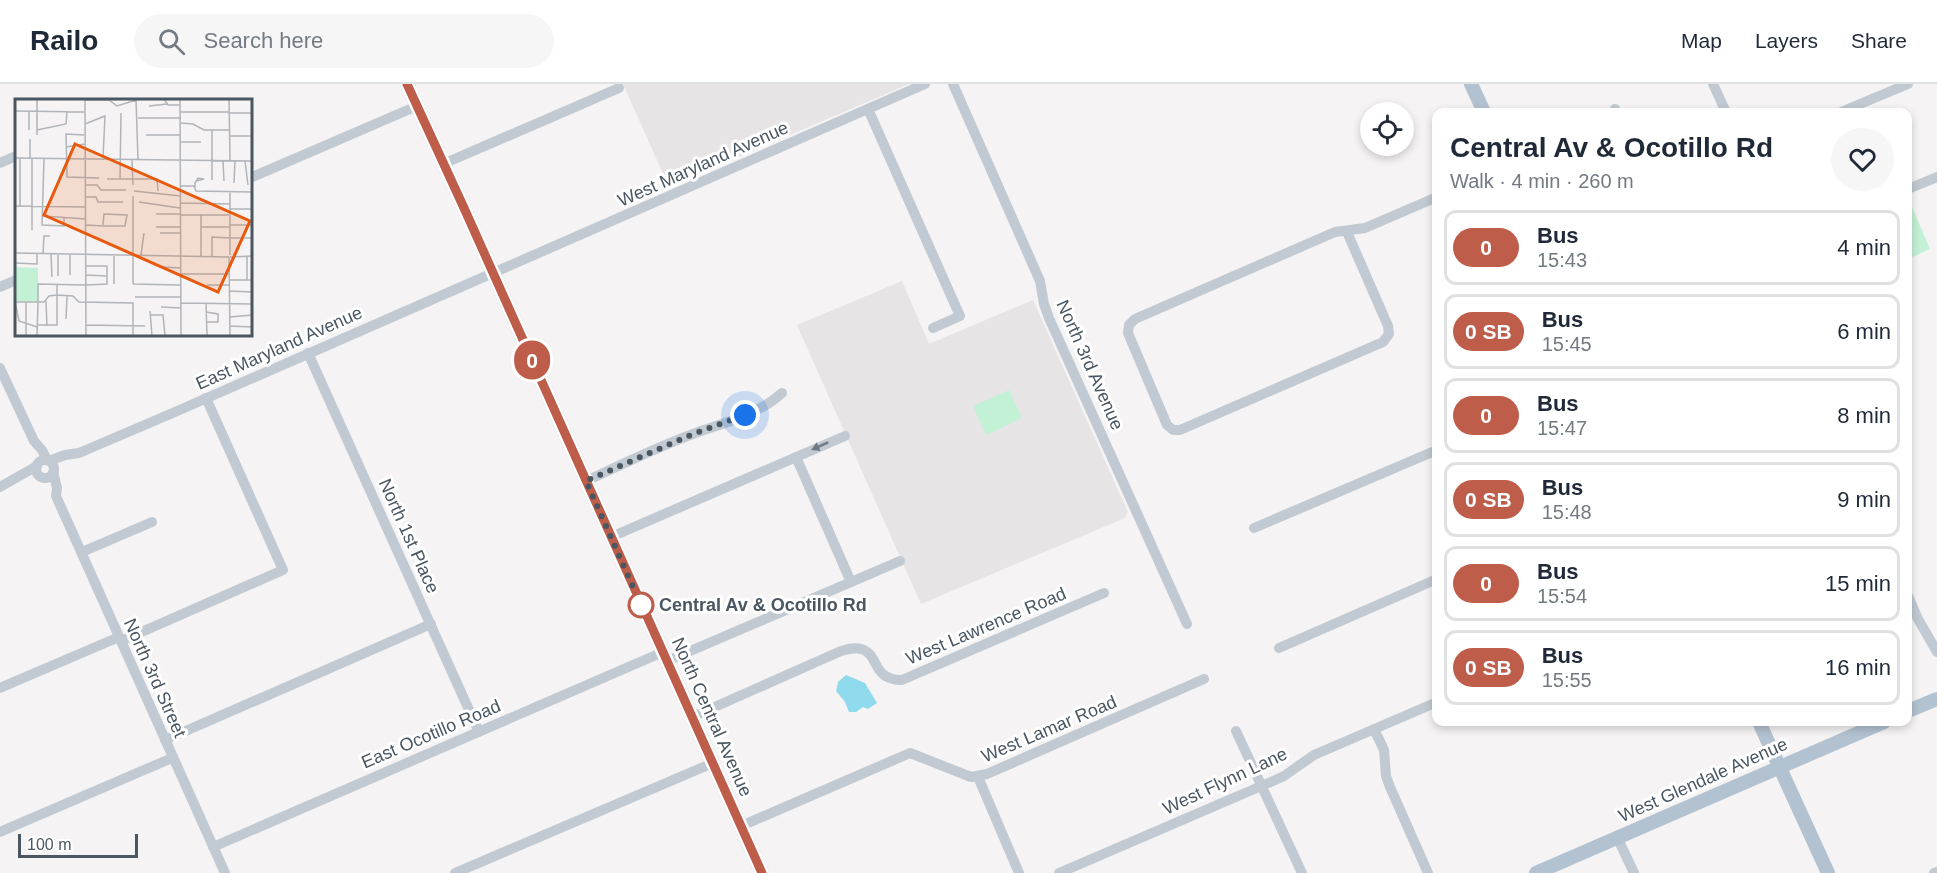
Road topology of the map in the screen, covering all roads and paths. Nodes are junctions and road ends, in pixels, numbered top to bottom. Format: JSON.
{"nodes":[{"id":1,"x":407,"y":84,"type":"edge"},
{"id":2,"x":925,"y":84,"type":"edge"},
{"id":3,"x":953,"y":84,"type":"edge"},
{"id":4,"x":1471,"y":84,"type":"edge"},
{"id":5,"x":1713,"y":84,"type":"edge"},
{"id":6,"x":1908,"y":84,"type":"edge"},
{"id":7,"x":619,"y":88,"type":"dead end"},
{"id":8,"x":417,"y":106,"type":"junction"},
{"id":9,"x":1482,"y":108,"type":"edge"},
{"id":10,"x":1724,"y":108,"type":"edge"},
{"id":11,"x":1851,"y":108,"type":"edge"},
{"id":12,"x":868,"y":109,"type":"junction"},
{"id":13,"x":15,"y":156,"type":"edge"},
{"id":14,"x":0,"y":163,"type":"edge"},
{"id":15,"x":443,"y":164,"type":"junction"},
{"id":16,"x":252,"y":177,"type":"edge"},
{"id":17,"x":1937,"y":177,"type":"edge"},
{"id":18,"x":1912,"y":187,"type":"edge"},
{"id":19,"x":1432,"y":199,"type":"edge"},
{"id":20,"x":1347,"y":232,"type":"junction"},
{"id":21,"x":493,"y":272,"type":"junction"},
{"id":22,"x":15,"y":280,"type":"edge"},
{"id":23,"x":0,"y":287,"type":"edge"},
{"id":24,"x":933,"y":328,"type":"dead end"},
{"id":25,"x":308,"y":353,"type":"junction"},
{"id":26,"x":0,"y":368,"type":"edge"},
{"id":27,"x":782,"y":393,"type":"dead end"},
{"id":28,"x":206,"y":398,"type":"junction"},
{"id":29,"x":845,"y":436,"type":"dead end"},
{"id":30,"x":1432,"y":452,"type":"edge"},
{"id":31,"x":796,"y":457,"type":"junction"},
{"id":32,"x":45,"y":468,"type":"junction"},
{"id":33,"x":586,"y":481,"type":"junction"},
{"id":34,"x":0,"y":488,"type":"edge"},
{"id":35,"x":152,"y":522,"type":"dead end"},
{"id":36,"x":1254,"y":528,"type":"dead end"},
{"id":37,"x":611,"y":537,"type":"junction"},
{"id":38,"x":82,"y":552,"type":"junction"},
{"id":39,"x":900,"y":561,"type":"dead end"},
{"id":40,"x":1432,"y":581,"type":"edge"},
{"id":41,"x":851,"y":582,"type":"junction"},
{"id":42,"x":1104,"y":593,"type":"dead end"},
{"id":43,"x":1912,"y":605,"type":"edge"},
{"id":44,"x":430,"y":624,"type":"junction"},
{"id":45,"x":1187,"y":624,"type":"dead end"},
{"id":46,"x":120,"y":639,"type":"junction"},
{"id":47,"x":1279,"y":648,"type":"dead end"},
{"id":48,"x":1937,"y":652,"type":"edge"},
{"id":49,"x":665,"y":657,"type":"junction"},
{"id":50,"x":1204,"y":679,"type":"dead end"},
{"id":51,"x":0,"y":688,"type":"edge"},
{"id":52,"x":1937,"y":699,"type":"edge"},
{"id":53,"x":1432,"y":704,"type":"edge"},
{"id":54,"x":1912,"y":709,"type":"edge"},
{"id":55,"x":692,"y":717,"type":"junction"},
{"id":56,"x":1761,"y":726,"type":"edge"},
{"id":57,"x":1874,"y":726,"type":"edge"},
{"id":58,"x":1374,"y":729,"type":"junction"},
{"id":59,"x":1236,"y":731,"type":"dead end"},
{"id":60,"x":479,"y":732,"type":"junction"},
{"id":61,"x":165,"y":740,"type":"junction"},
{"id":62,"x":172,"y":758,"type":"junction"},
{"id":63,"x":712,"y":763,"type":"junction"},
{"id":64,"x":1779,"y":766,"type":"junction"},
{"id":65,"x":978,"y":777,"type":"junction"},
{"id":66,"x":1262,"y":786,"type":"junction"},
{"id":67,"x":741,"y":826,"type":"junction"},
{"id":68,"x":0,"y":832,"type":"edge"},
{"id":69,"x":1617,"y":837,"type":"junction"},
{"id":70,"x":213,"y":847,"type":"junction"},
{"id":71,"x":225,"y":873,"type":"edge"},
{"id":72,"x":455,"y":873,"type":"edge"},
{"id":73,"x":762,"y":873,"type":"edge"},
{"id":74,"x":1019,"y":873,"type":"edge"},
{"id":75,"x":1059,"y":873,"type":"edge"},
{"id":76,"x":1302,"y":873,"type":"edge"},
{"id":77,"x":1428,"y":873,"type":"edge"},
{"id":78,"x":1536,"y":873,"type":"edge"},
{"id":79,"x":1634,"y":873,"type":"edge"},
{"id":80,"x":1828,"y":873,"type":"edge"}],
"edges":[{"from":1,"to":8,"type":"main road","name":"North Central Avenue"},
{"from":2,"to":12,"type":"street","name":"West Maryland Avenue"},
{"from":3,"to":45,"type":"street","name":"North 3rd Avenue"},
{"from":4,"to":9,"type":"main road"},
{"from":5,"to":10,"type":"street"},
{"from":6,"to":11,"type":"street"},
{"from":7,"to":15,"type":"street"},
{"from":8,"to":15,"type":"main road","name":"North Central Avenue"},
{"from":8,"to":16,"type":"street"},
{"from":12,"to":21,"type":"street","name":"West Maryland Avenue"},
{"from":12,"to":24,"type":"street"},
{"from":13,"to":14,"type":"street"},
{"from":15,"to":21,"type":"main road","name":"North Central Avenue"},
{"from":17,"to":18,"type":"street"},
{"from":19,"to":20,"type":"street"},
{"from":20,"to":20,"type":"street"},
{"from":21,"to":25,"type":"street","name":"East Maryland Avenue"},
{"from":21,"to":33,"type":"main road","name":"North Central Avenue"},
{"from":22,"to":23,"type":"street"},
{"from":25,"to":28,"type":"street","name":"East Maryland Avenue"},
{"from":25,"to":44,"type":"street","name":"North 1st Place"},
{"from":26,"to":32,"type":"street","name":"North 3rd Street"},
{"from":27,"to":33,"type":"street"},
{"from":28,"to":32,"type":"street","name":"East Maryland Avenue"},
{"from":28,"to":46,"type":"street"},
{"from":29,"to":31,"type":"street","one_way":true},
{"from":30,"to":36,"type":"street"},
{"from":31,"to":37,"type":"street"},
{"from":31,"to":41,"type":"street"},
{"from":32,"to":34,"type":"street","name":"East Maryland Avenue"},
{"from":32,"to":38,"type":"street","name":"North 3rd Street"},
{"from":33,"to":37,"type":"main road","name":"North Central Avenue"},
{"from":35,"to":38,"type":"street"},
{"from":37,"to":49,"type":"main road","name":"North Central Avenue"},
{"from":38,"to":46,"type":"street","name":"North 3rd Street"},
{"from":39,"to":41,"type":"street","name":"East Ocotillo Road"},
{"from":40,"to":47,"type":"street"},
{"from":41,"to":49,"type":"street","name":"East Ocotillo Road"},
{"from":42,"to":55,"type":"street","name":"West Lawrence Road"},
{"from":43,"to":48,"type":"street"},
{"from":44,"to":60,"type":"street","name":"North 1st Place"},
{"from":44,"to":61,"type":"street"},
{"from":46,"to":51,"type":"street"},
{"from":46,"to":61,"type":"street","name":"North 3rd Street"},
{"from":49,"to":55,"type":"main road","name":"North Central Avenue"},
{"from":49,"to":60,"type":"street","name":"East Ocotillo Road"},
{"from":50,"to":65,"type":"street","name":"West Lamar Road"},
{"from":52,"to":54,"type":"main road"},
{"from":53,"to":58,"type":"street","name":"West Flynn Lane"},
{"from":55,"to":63,"type":"main road","name":"North Central Avenue"},
{"from":56,"to":64,"type":"main road"},
{"from":57,"to":64,"type":"main road","name":"West Glendale Avenue"},
{"from":58,"to":66,"type":"street","name":"West Flynn Lane"},
{"from":58,"to":77,"type":"street"},
{"from":59,"to":66,"type":"street"},
{"from":60,"to":70,"type":"street","name":"East Ocotillo Road"},
{"from":61,"to":62,"type":"street","name":"North 3rd Street"},
{"from":62,"to":68,"type":"street"},
{"from":62,"to":70,"type":"street","name":"North 3rd Street"},
{"from":63,"to":67,"type":"main road","name":"North Central Avenue"},
{"from":63,"to":72,"type":"street"},
{"from":64,"to":69,"type":"main road","name":"West Glendale Avenue"},
{"from":64,"to":80,"type":"main road"},
{"from":65,"to":67,"type":"street","name":"West Lamar Road"},
{"from":65,"to":74,"type":"street"},
{"from":66,"to":75,"type":"street","name":"West Flynn Lane"},
{"from":66,"to":76,"type":"street"},
{"from":67,"to":73,"type":"main road","name":"North Central Avenue"},
{"from":69,"to":78,"type":"main road","name":"West Glendale Avenue"},
{"from":69,"to":79,"type":"street"},
{"from":70,"to":71,"type":"street","name":"North 3rd Street"}]}
